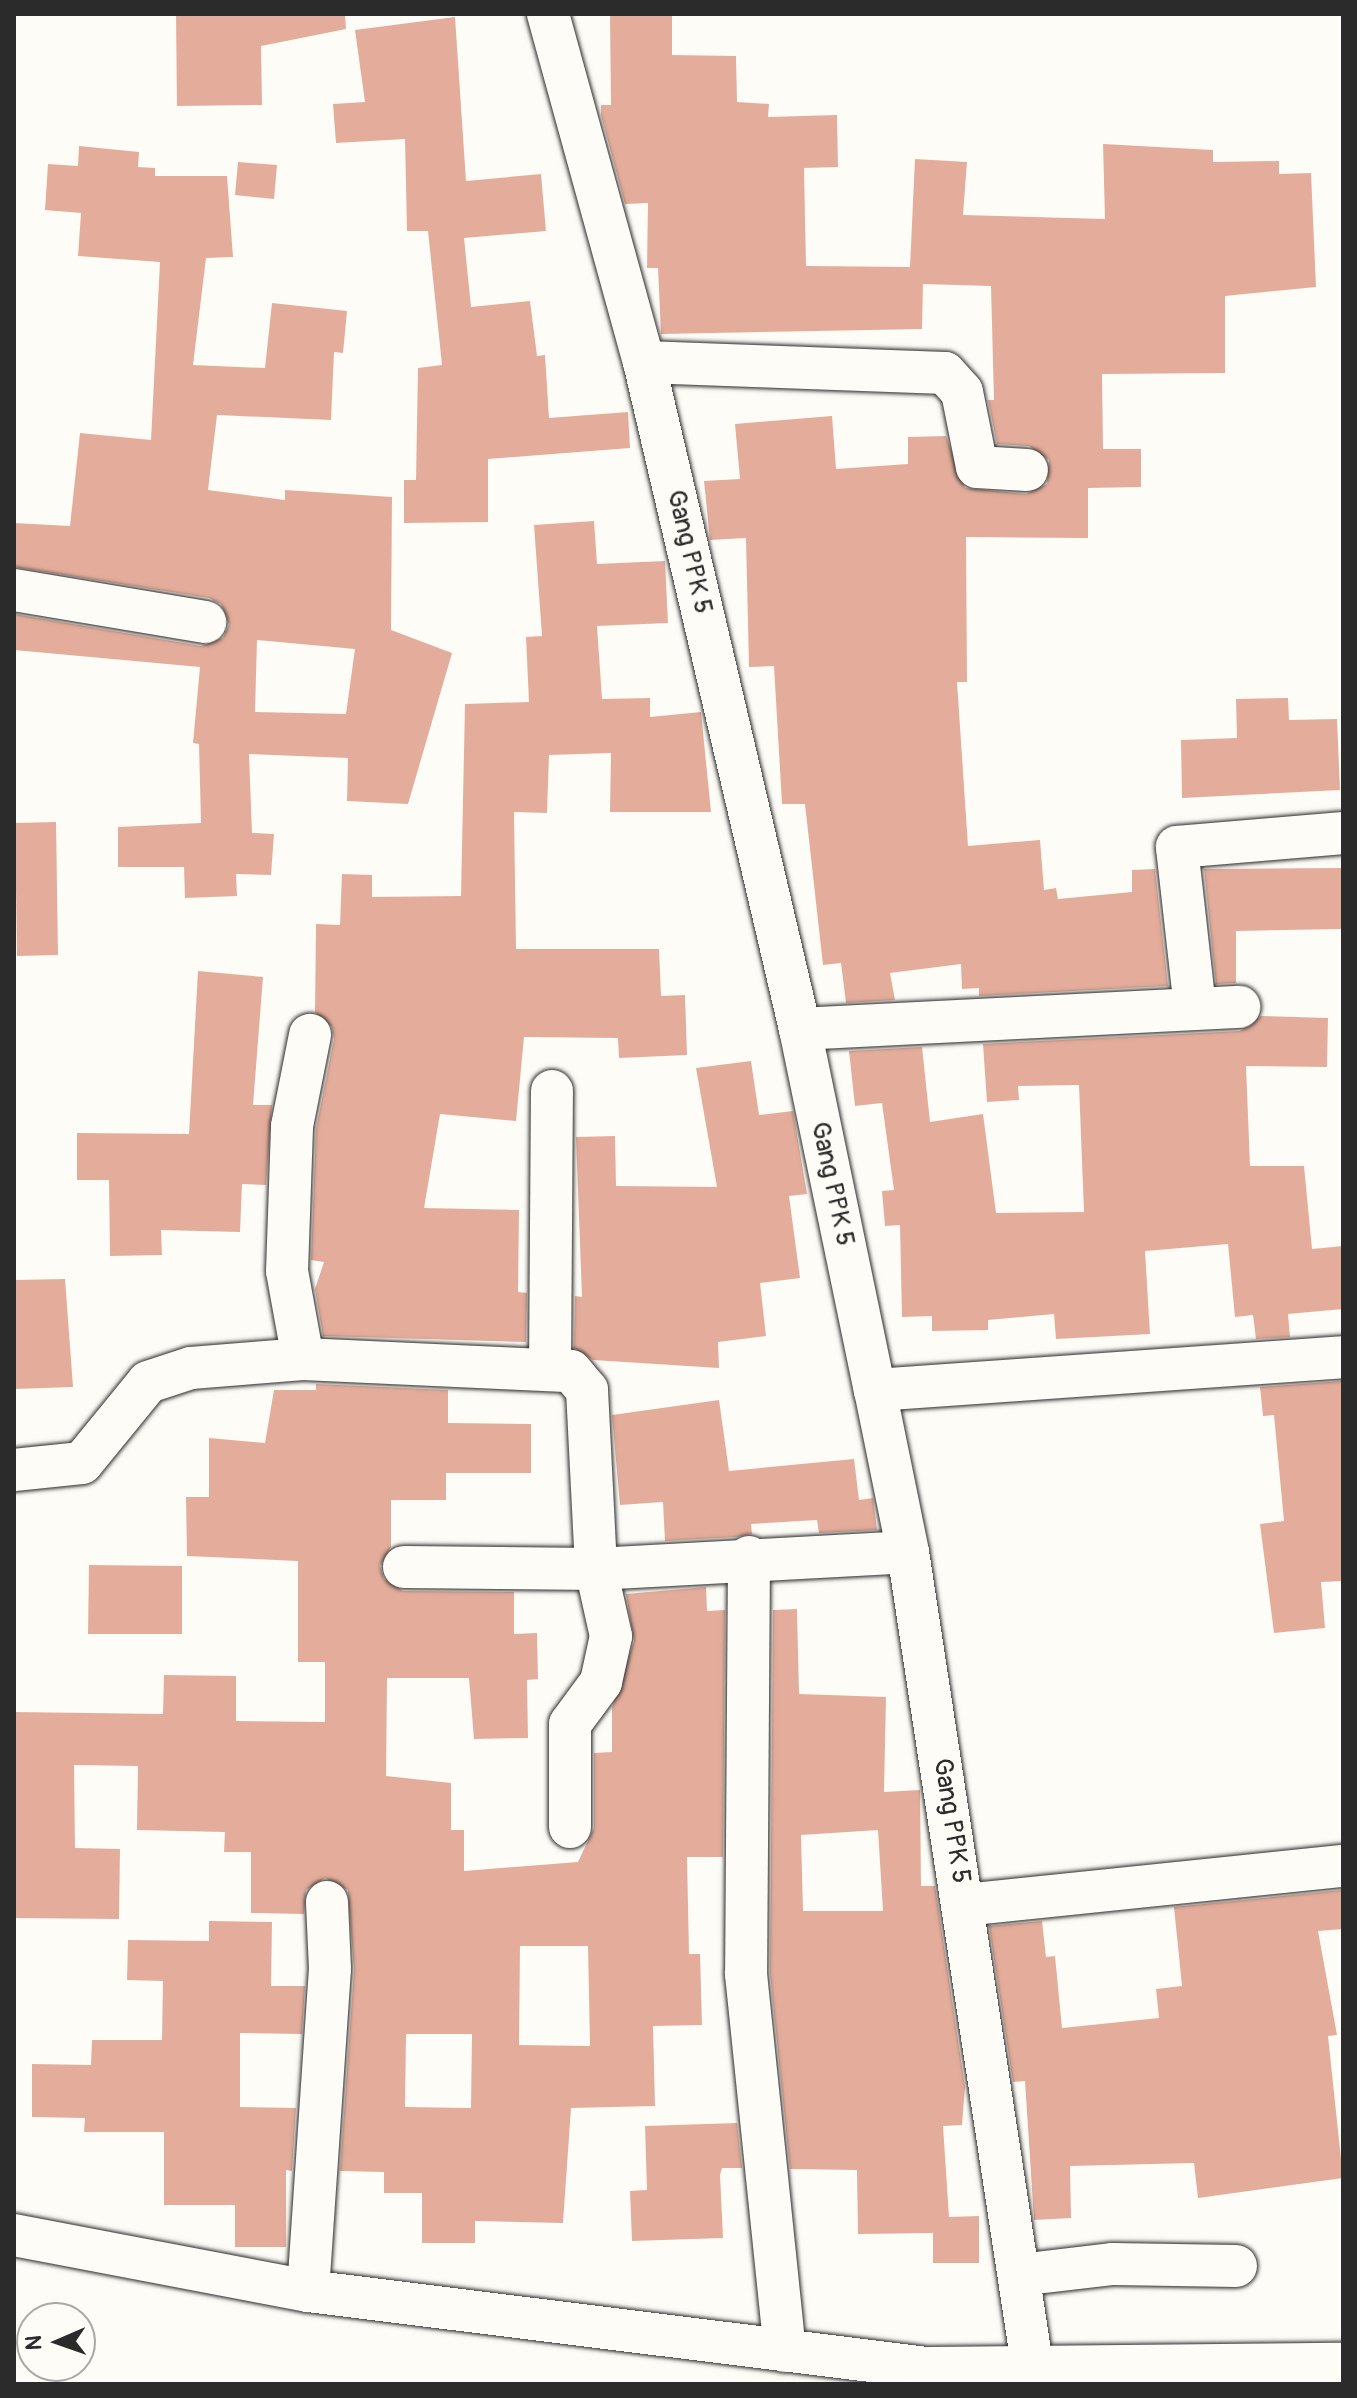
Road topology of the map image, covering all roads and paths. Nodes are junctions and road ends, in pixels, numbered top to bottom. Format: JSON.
{"nodes":[{"id":1,"x":548,"y":14,"type":"edge"},
{"id":2,"x":644,"y":362,"type":"junction"},
{"id":3,"x":1027,"y":470,"type":"dead end"},
{"id":4,"x":14,"y":590,"type":"edge"},
{"id":5,"x":205,"y":622,"type":"dead end"},
{"id":6,"x":1343,"y":833,"type":"edge"},
{"id":7,"x":1239,"y":1007,"type":"dead end"},
{"id":8,"x":1195,"y":1008,"type":"junction"},
{"id":9,"x":800,"y":1029,"type":"junction"},
{"id":10,"x":310,"y":1035,"type":"dead end"},
{"id":11,"x":552,"y":1091,"type":"dead end"},
{"id":12,"x":1343,"y":1357,"type":"edge"},
{"id":13,"x":303,"y":1359,"type":"junction"},
{"id":14,"x":550,"y":1369,"type":"junction"},
{"id":15,"x":875,"y":1390,"type":"junction"},
{"id":16,"x":14,"y":1470,"type":"edge"},
{"id":17,"x":908,"y":1552,"type":"junction"},
{"id":18,"x":749,"y":1557,"type":"junction"},
{"id":19,"x":404,"y":1567,"type":"dead end"},
{"id":20,"x":596,"y":1569,"type":"junction"},
{"id":21,"x":570,"y":1827,"type":"dead end"},
{"id":22,"x":1343,"y":1866,"type":"edge"},
{"id":23,"x":327,"y":1902,"type":"dead end"},
{"id":24,"x":964,"y":1905,"type":"junction"},
{"id":25,"x":14,"y":2235,"type":"edge"},
{"id":26,"x":1236,"y":2266,"type":"dead end"},
{"id":27,"x":1019,"y":2275,"type":"junction"},
{"id":28,"x":308,"y":2291,"type":"junction"},
{"id":29,"x":785,"y":2351,"type":"junction"},
{"id":30,"x":1343,"y":2364,"type":"edge"},
{"id":31,"x":1033,"y":2371,"type":"junction"}],
"edges":[{"from":1,"to":2,"type":"street","name":"Gang PPK 5"},
{"from":2,"to":3,"type":"street"},
{"from":2,"to":9,"type":"street","name":"Gang PPK 5"},
{"from":4,"to":5,"type":"street"},
{"from":6,"to":8,"type":"street"},
{"from":7,"to":8,"type":"street"},
{"from":8,"to":9,"type":"street"},
{"from":9,"to":15,"type":"street","name":"Gang PPK 5"},
{"from":10,"to":13,"type":"street"},
{"from":11,"to":14,"type":"street"},
{"from":12,"to":15,"type":"street"},
{"from":13,"to":14,"type":"street"},
{"from":13,"to":16,"type":"street"},
{"from":14,"to":20,"type":"street"},
{"from":15,"to":17,"type":"street","name":"Gang PPK 5"},
{"from":17,"to":18,"type":"street"},
{"from":17,"to":24,"type":"street","name":"Gang PPK 5"},
{"from":18,"to":20,"type":"street"},
{"from":18,"to":29,"type":"street"},
{"from":19,"to":20,"type":"street"},
{"from":20,"to":21,"type":"street"},
{"from":22,"to":24,"type":"street"},
{"from":23,"to":28,"type":"street"},
{"from":24,"to":27,"type":"street","name":"Gang PPK 5"},
{"from":25,"to":28,"type":"street"},
{"from":26,"to":27,"type":"street"},
{"from":27,"to":31,"type":"street","name":"Gang PPK 5"},
{"from":28,"to":29,"type":"street"},
{"from":29,"to":31,"type":"street"},
{"from":30,"to":31,"type":"street"}]}
